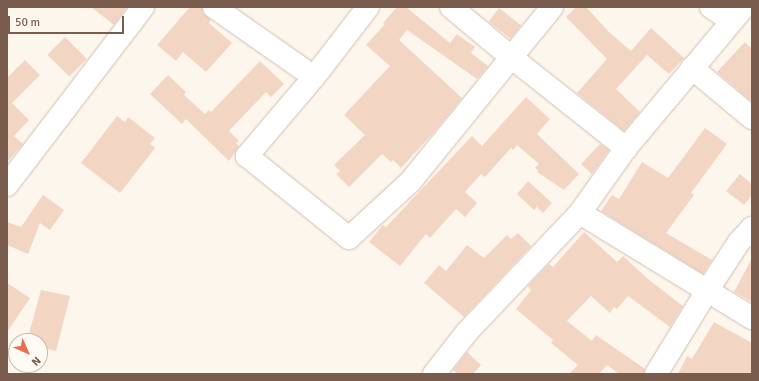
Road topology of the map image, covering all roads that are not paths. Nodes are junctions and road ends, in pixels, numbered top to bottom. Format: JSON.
{"nodes":[{"id":1,"x":143,"y":7,"type":"edge"},
{"id":2,"x":214,"y":7,"type":"edge"},
{"id":3,"x":368,"y":7,"type":"edge"},
{"id":4,"x":451,"y":7,"type":"edge"},
{"id":5,"x":552,"y":7,"type":"edge"},
{"id":6,"x":711,"y":7,"type":"edge"},
{"id":7,"x":738,"y":14,"type":"edge"},
{"id":8,"x":511,"y":57,"type":"junction"},
{"id":9,"x":692,"y":68,"type":"junction"},
{"id":10,"x":314,"y":78,"type":"junction"},
{"id":11,"x":752,"y":118,"type":"edge"},
{"id":12,"x":626,"y":148,"type":"junction"},
{"id":13,"x":7,"y":185,"type":"edge"},
{"id":14,"x":580,"y":213,"type":"junction"},
{"id":15,"x":752,"y":228,"type":"edge"},
{"id":16,"x":707,"y":290,"type":"junction"},
{"id":17,"x":752,"y":318,"type":"edge"},
{"id":18,"x":434,"y":374,"type":"edge"},
{"id":19,"x":656,"y":374,"type":"edge"}],
"edges":[{"from":1,"to":13,"type":"street"},
{"from":2,"to":10,"type":"street"},
{"from":3,"to":10,"type":"street"},
{"from":4,"to":8,"type":"street"},
{"from":5,"to":8,"type":"street"},
{"from":6,"to":7,"type":"street"},
{"from":7,"to":9,"type":"street"},
{"from":8,"to":10,"type":"street"},
{"from":8,"to":12,"type":"street"},
{"from":9,"to":11,"type":"street"},
{"from":9,"to":12,"type":"street"},
{"from":12,"to":14,"type":"street"},
{"from":14,"to":16,"type":"street"},
{"from":14,"to":18,"type":"street"},
{"from":15,"to":16,"type":"street"},
{"from":16,"to":17,"type":"street"},
{"from":16,"to":19,"type":"street"}]}
